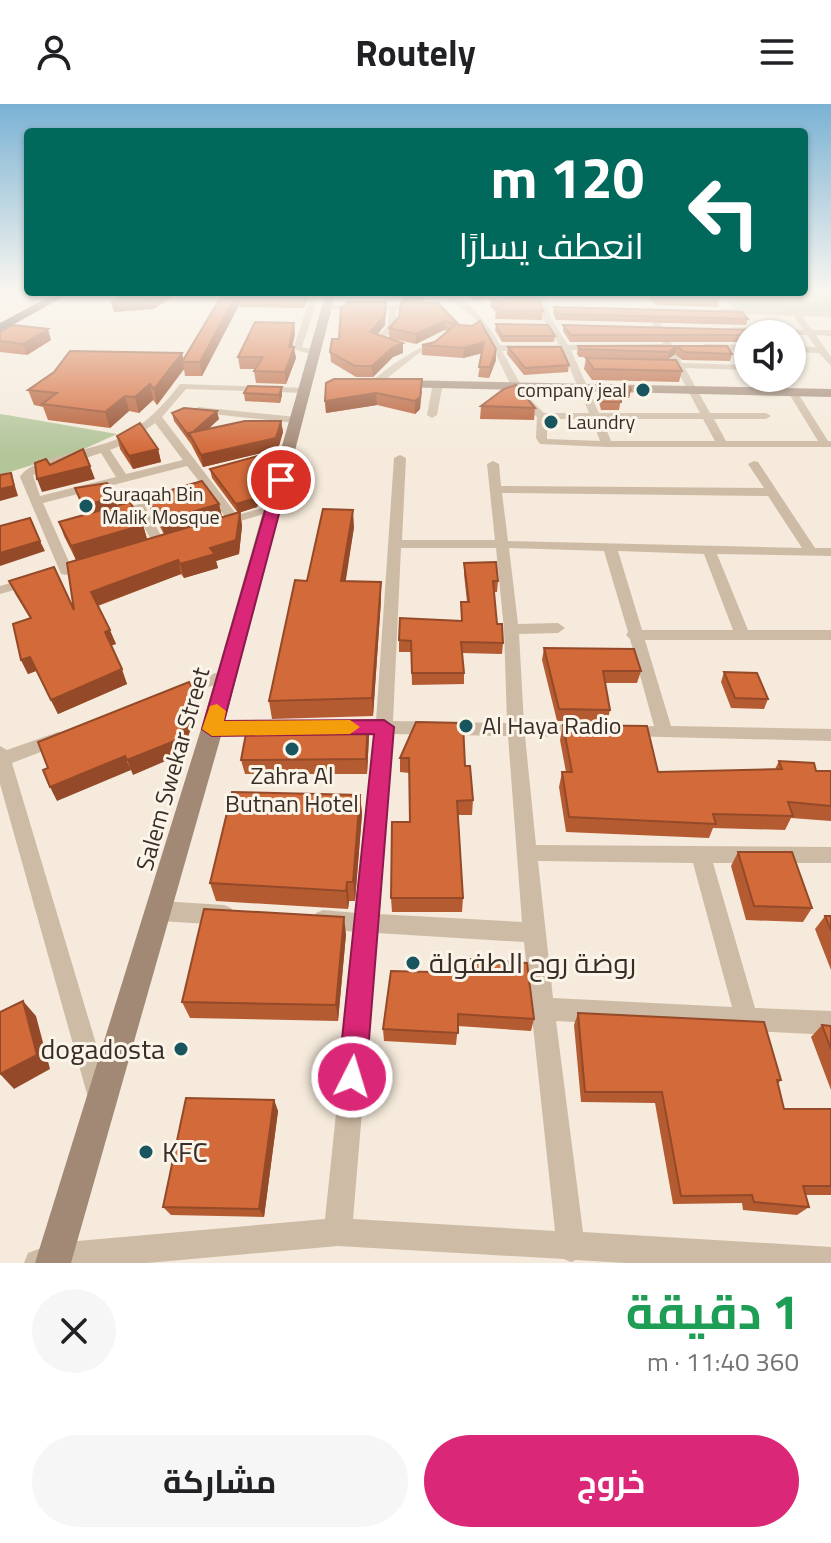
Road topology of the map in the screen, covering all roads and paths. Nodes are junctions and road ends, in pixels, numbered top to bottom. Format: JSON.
{"nodes":[{"id":1,"x":315,"y":345,"type":"edge"},
{"id":2,"x":393,"y":345,"type":"edge"},
{"id":3,"x":434,"y":345,"type":"edge"},
{"id":4,"x":495,"y":345,"type":"edge"},
{"id":5,"x":562,"y":345,"type":"edge"},
{"id":6,"x":564,"y":345,"type":"edge"},
{"id":7,"x":568,"y":345,"type":"edge"},
{"id":8,"x":816,"y":345,"type":"edge"},
{"id":9,"x":605,"y":346,"type":"junction"},
{"id":10,"x":668,"y":347,"type":"junction"},
{"id":11,"x":682,"y":347,"type":"edge"},
{"id":12,"x":695,"y":347,"type":"edge"},
{"id":13,"x":496,"y":348,"type":"junction"},
{"id":14,"x":734,"y":348,"type":"edge"},
{"id":15,"x":806,"y":350,"type":"edge"},
{"id":16,"x":819,"y":350,"type":"junction"},
{"id":17,"x":416,"y":351,"type":"junction"},
{"id":18,"x":574,"y":363,"type":"junction"},
{"id":19,"x":587,"y":363,"type":"edge"},
{"id":20,"x":831,"y":363,"type":"edge"},
{"id":21,"x":612,"y":364,"type":"edge"},
{"id":22,"x":652,"y":365,"type":"edge"},
{"id":23,"x":679,"y":366,"type":"junction"},
{"id":24,"x":734,"y":367,"type":"edge"},
{"id":25,"x":438,"y":383,"type":"junction"},
{"id":26,"x":366,"y":385,"type":"joint"},
{"id":27,"x":310,"y":386,"type":"junction"},
{"id":28,"x":516,"y":386,"type":"junction"},
{"id":29,"x":585,"y":386,"type":"junction"},
{"id":30,"x":690,"y":389,"type":"junction"},
{"id":31,"x":734,"y":390,"type":"edge"},
{"id":32,"x":793,"y":392,"type":"joint"},
{"id":33,"x":831,"y":393,"type":"edge"},
{"id":34,"x":169,"y":408,"type":"junction"},
{"id":35,"x":432,"y":415,"type":"dead end"},
{"id":36,"x":542,"y":416,"type":"junction"},
{"id":37,"x":596,"y":416,"type":"junction"},
{"id":38,"x":705,"y":416,"type":"junction"},
{"id":39,"x":766,"y":416,"type":"dead end"},
{"id":40,"x":157,"y":418,"type":"junction"},
{"id":41,"x":296,"y":420,"type":"junction"},
{"id":42,"x":721,"y":442,"type":"junction"},
{"id":43,"x":607,"y":444,"type":"junction"},
{"id":44,"x":828,"y":444,"type":"edge"},
{"id":45,"x":104,"y":449,"type":"junction"},
{"id":46,"x":400,"y":458,"type":"dead end"},
{"id":47,"x":188,"y":462,"type":"junction"},
{"id":48,"x":493,"y":464,"type":"dead end"},
{"id":49,"x":754,"y":464,"type":"dead end"},
{"id":50,"x":214,"y":470,"type":"edge"},
{"id":51,"x":199,"y":474,"type":"junction"},
{"id":52,"x":123,"y":479,"type":"junction"},
{"id":53,"x":208,"y":487,"type":"junction"},
{"id":54,"x":494,"y":489,"type":"junction"},
{"id":55,"x":772,"y":492,"type":"junction"},
{"id":56,"x":36,"y":501,"type":"junction"},
{"id":57,"x":139,"y":507,"type":"junction"},
{"id":58,"x":274,"y":509,"type":"junction"},
{"id":59,"x":94,"y":520,"type":"edge"},
{"id":60,"x":234,"y":520,"type":"junction"},
{"id":61,"x":64,"y":528,"type":"edge"},
{"id":62,"x":204,"y":529,"type":"edge"},
{"id":63,"x":49,"y":533,"type":"junction"},
{"id":64,"x":174,"y":538,"type":"edge"},
{"id":65,"x":502,"y":543,"type":"junction"},
{"id":66,"x":396,"y":544,"type":"junction"},
{"id":67,"x":610,"y":548,"type":"junction"},
{"id":68,"x":811,"y":552,"type":"junction"},
{"id":69,"x":831,"y":552,"type":"edge"},
{"id":70,"x":710,"y":553,"type":"junction"},
{"id":71,"x":0,"y":590,"type":"edge"},
{"id":72,"x":558,"y":628,"type":"dead end"},
{"id":73,"x":511,"y":629,"type":"junction"},
{"id":74,"x":742,"y":634,"type":"junction"},
{"id":75,"x":633,"y":635,"type":"junction"},
{"id":76,"x":831,"y":635,"type":"edge"},
{"id":77,"x":227,"y":674,"type":"junction"},
{"id":78,"x":160,"y":699,"type":"edge"},
{"id":79,"x":337,"y":727,"type":"edge"},
{"id":80,"x":384,"y":727,"type":"junction"},
{"id":81,"x":290,"y":728,"type":"edge"},
{"id":82,"x":212,"y":729,"type":"junction"},
{"id":83,"x":516,"y":730,"type":"junction"},
{"id":84,"x":75,"y":731,"type":"edge"},
{"id":85,"x":665,"y":733,"type":"junction"},
{"id":86,"x":831,"y":735,"type":"edge"},
{"id":87,"x":1,"y":757,"type":"edge"},
{"id":88,"x":527,"y":853,"type":"junction"},
{"id":89,"x":701,"y":854,"type":"junction"},
{"id":90,"x":831,"y":855,"type":"edge"},
{"id":91,"x":160,"y":911,"type":"junction"},
{"id":92,"x":239,"y":915,"type":"edge"},
{"id":93,"x":303,"y":919,"type":"edge"},
{"id":94,"x":367,"y":923,"type":"junction"},
{"id":95,"x":534,"y":933,"type":"junction"},
{"id":96,"x":543,"y":1009,"type":"junction"},
{"id":97,"x":747,"y":1019,"type":"junction"},
{"id":98,"x":831,"y":1023,"type":"edge"},
{"id":99,"x":102,"y":1107,"type":"junction"},
{"id":100,"x":338,"y":1232,"type":"junction"},
{"id":101,"x":571,"y":1248,"type":"junction"},
{"id":102,"x":49,"y":1261,"type":"edge"},
{"id":103,"x":831,"y":1261,"type":"edge"}],
"edges":[{"from":1,"to":27,"type":"street","name":"Salem Swekar Street"},
{"from":2,"to":17,"type":"street"},
{"from":3,"to":17,"type":"street"},
{"from":4,"to":13,"type":"street"},
{"from":5,"to":13,"type":"street"},
{"from":6,"to":18,"type":"street"},
{"from":7,"to":9,"type":"street"},
{"from":8,"to":16,"type":"street"},
{"from":9,"to":10,"type":"street"},
{"from":9,"to":21,"type":"street"},
{"from":10,"to":11,"type":"street"},
{"from":10,"to":23,"type":"street"},
{"from":12,"to":14,"type":"street"},
{"from":13,"to":28,"type":"street"},
{"from":15,"to":16,"type":"street"},
{"from":16,"to":20,"type":"street"},
{"from":17,"to":26,"type":"street"},
{"from":18,"to":19,"type":"street"},
{"from":18,"to":29,"type":"street"},
{"from":22,"to":23,"type":"street"},
{"from":23,"to":24,"type":"street"},
{"from":23,"to":30,"type":"street"},
{"from":25,"to":26,"type":"street"},
{"from":25,"to":28,"type":"street"},
{"from":25,"to":35,"type":"street"},
{"from":27,"to":34,"type":"street"},
{"from":27,"to":41,"type":"street","name":"Salem Swekar Street"},
{"from":28,"to":29,"type":"street"},
{"from":28,"to":36,"type":"street"},
{"from":29,"to":30,"type":"street"},
{"from":29,"to":37,"type":"street"},
{"from":30,"to":31,"type":"street"},
{"from":30,"to":38,"type":"street"},
{"from":32,"to":33,"type":"street"},
{"from":32,"to":44,"type":"street"},
{"from":34,"to":40,"type":"street"},
{"from":34,"to":41,"type":"street"},
{"from":36,"to":37,"type":"street"},
{"from":36,"to":43,"type":"street"},
{"from":37,"to":38,"type":"street"},
{"from":37,"to":43,"type":"street"},
{"from":38,"to":39,"type":"street"},
{"from":38,"to":42,"type":"street"},
{"from":40,"to":45,"type":"street"},
{"from":40,"to":47,"type":"street"},
{"from":41,"to":58,"type":"street","name":"Salem Swekar Street"},
{"from":42,"to":43,"type":"street"},
{"from":42,"to":44,"type":"street"},
{"from":45,"to":52,"type":"street"},
{"from":45,"to":56,"type":"street"},
{"from":46,"to":66,"type":"street"},
{"from":47,"to":51,"type":"street"},
{"from":47,"to":52,"type":"street"},
{"from":48,"to":54,"type":"street"},
{"from":49,"to":55,"type":"street"},
{"from":50,"to":51,"type":"street"},
{"from":51,"to":53,"type":"street"},
{"from":52,"to":56,"type":"street"},
{"from":53,"to":57,"type":"street"},
{"from":53,"to":60,"type":"street"},
{"from":54,"to":55,"type":"street"},
{"from":54,"to":65,"type":"street"},
{"from":55,"to":68,"type":"street"},
{"from":56,"to":63,"type":"street"},
{"from":57,"to":59,"type":"street"},
{"from":57,"to":64,"type":"street"},
{"from":58,"to":60,"type":"street"},
{"from":58,"to":77,"type":"street","name":"Salem Swekar Street"},
{"from":60,"to":62,"type":"street"},
{"from":61,"to":63,"type":"street"},
{"from":63,"to":71,"type":"street"},
{"from":65,"to":66,"type":"street"},
{"from":65,"to":67,"type":"street"},
{"from":65,"to":73,"type":"street"},
{"from":66,"to":80,"type":"street"},
{"from":67,"to":70,"type":"street"},
{"from":67,"to":75,"type":"street"},
{"from":68,"to":69,"type":"street"},
{"from":68,"to":70,"type":"street"},
{"from":70,"to":74,"type":"street"},
{"from":72,"to":73,"type":"street"},
{"from":73,"to":83,"type":"street"},
{"from":74,"to":75,"type":"street"},
{"from":74,"to":76,"type":"street"},
{"from":75,"to":85,"type":"street"},
{"from":77,"to":78,"type":"street"},
{"from":77,"to":82,"type":"street","name":"Salem Swekar Street"},
{"from":79,"to":80,"type":"street"},
{"from":80,"to":83,"type":"street"},
{"from":80,"to":94,"type":"street"},
{"from":81,"to":82,"type":"street"},
{"from":82,"to":91,"type":"street","name":"Salem Swekar Street"},
{"from":83,"to":85,"type":"street"},
{"from":83,"to":88,"type":"street"},
{"from":84,"to":87,"type":"street"},
{"from":85,"to":86,"type":"street"},
{"from":87,"to":99,"type":"street"},
{"from":88,"to":89,"type":"street"},
{"from":88,"to":95,"type":"street"},
{"from":89,"to":90,"type":"street"},
{"from":89,"to":97,"type":"street"},
{"from":91,"to":92,"type":"street"},
{"from":91,"to":99,"type":"street","name":"Salem Swekar Street"},
{"from":93,"to":94,"type":"street"},
{"from":94,"to":95,"type":"street"},
{"from":94,"to":100,"type":"street"},
{"from":95,"to":96,"type":"street"},
{"from":96,"to":97,"type":"street"},
{"from":96,"to":101,"type":"street"},
{"from":97,"to":98,"type":"street"},
{"from":99,"to":102,"type":"street","name":"Salem Swekar Street"},
{"from":100,"to":101,"type":"street"},
{"from":100,"to":102,"type":"street"},
{"from":101,"to":103,"type":"street"}]}
